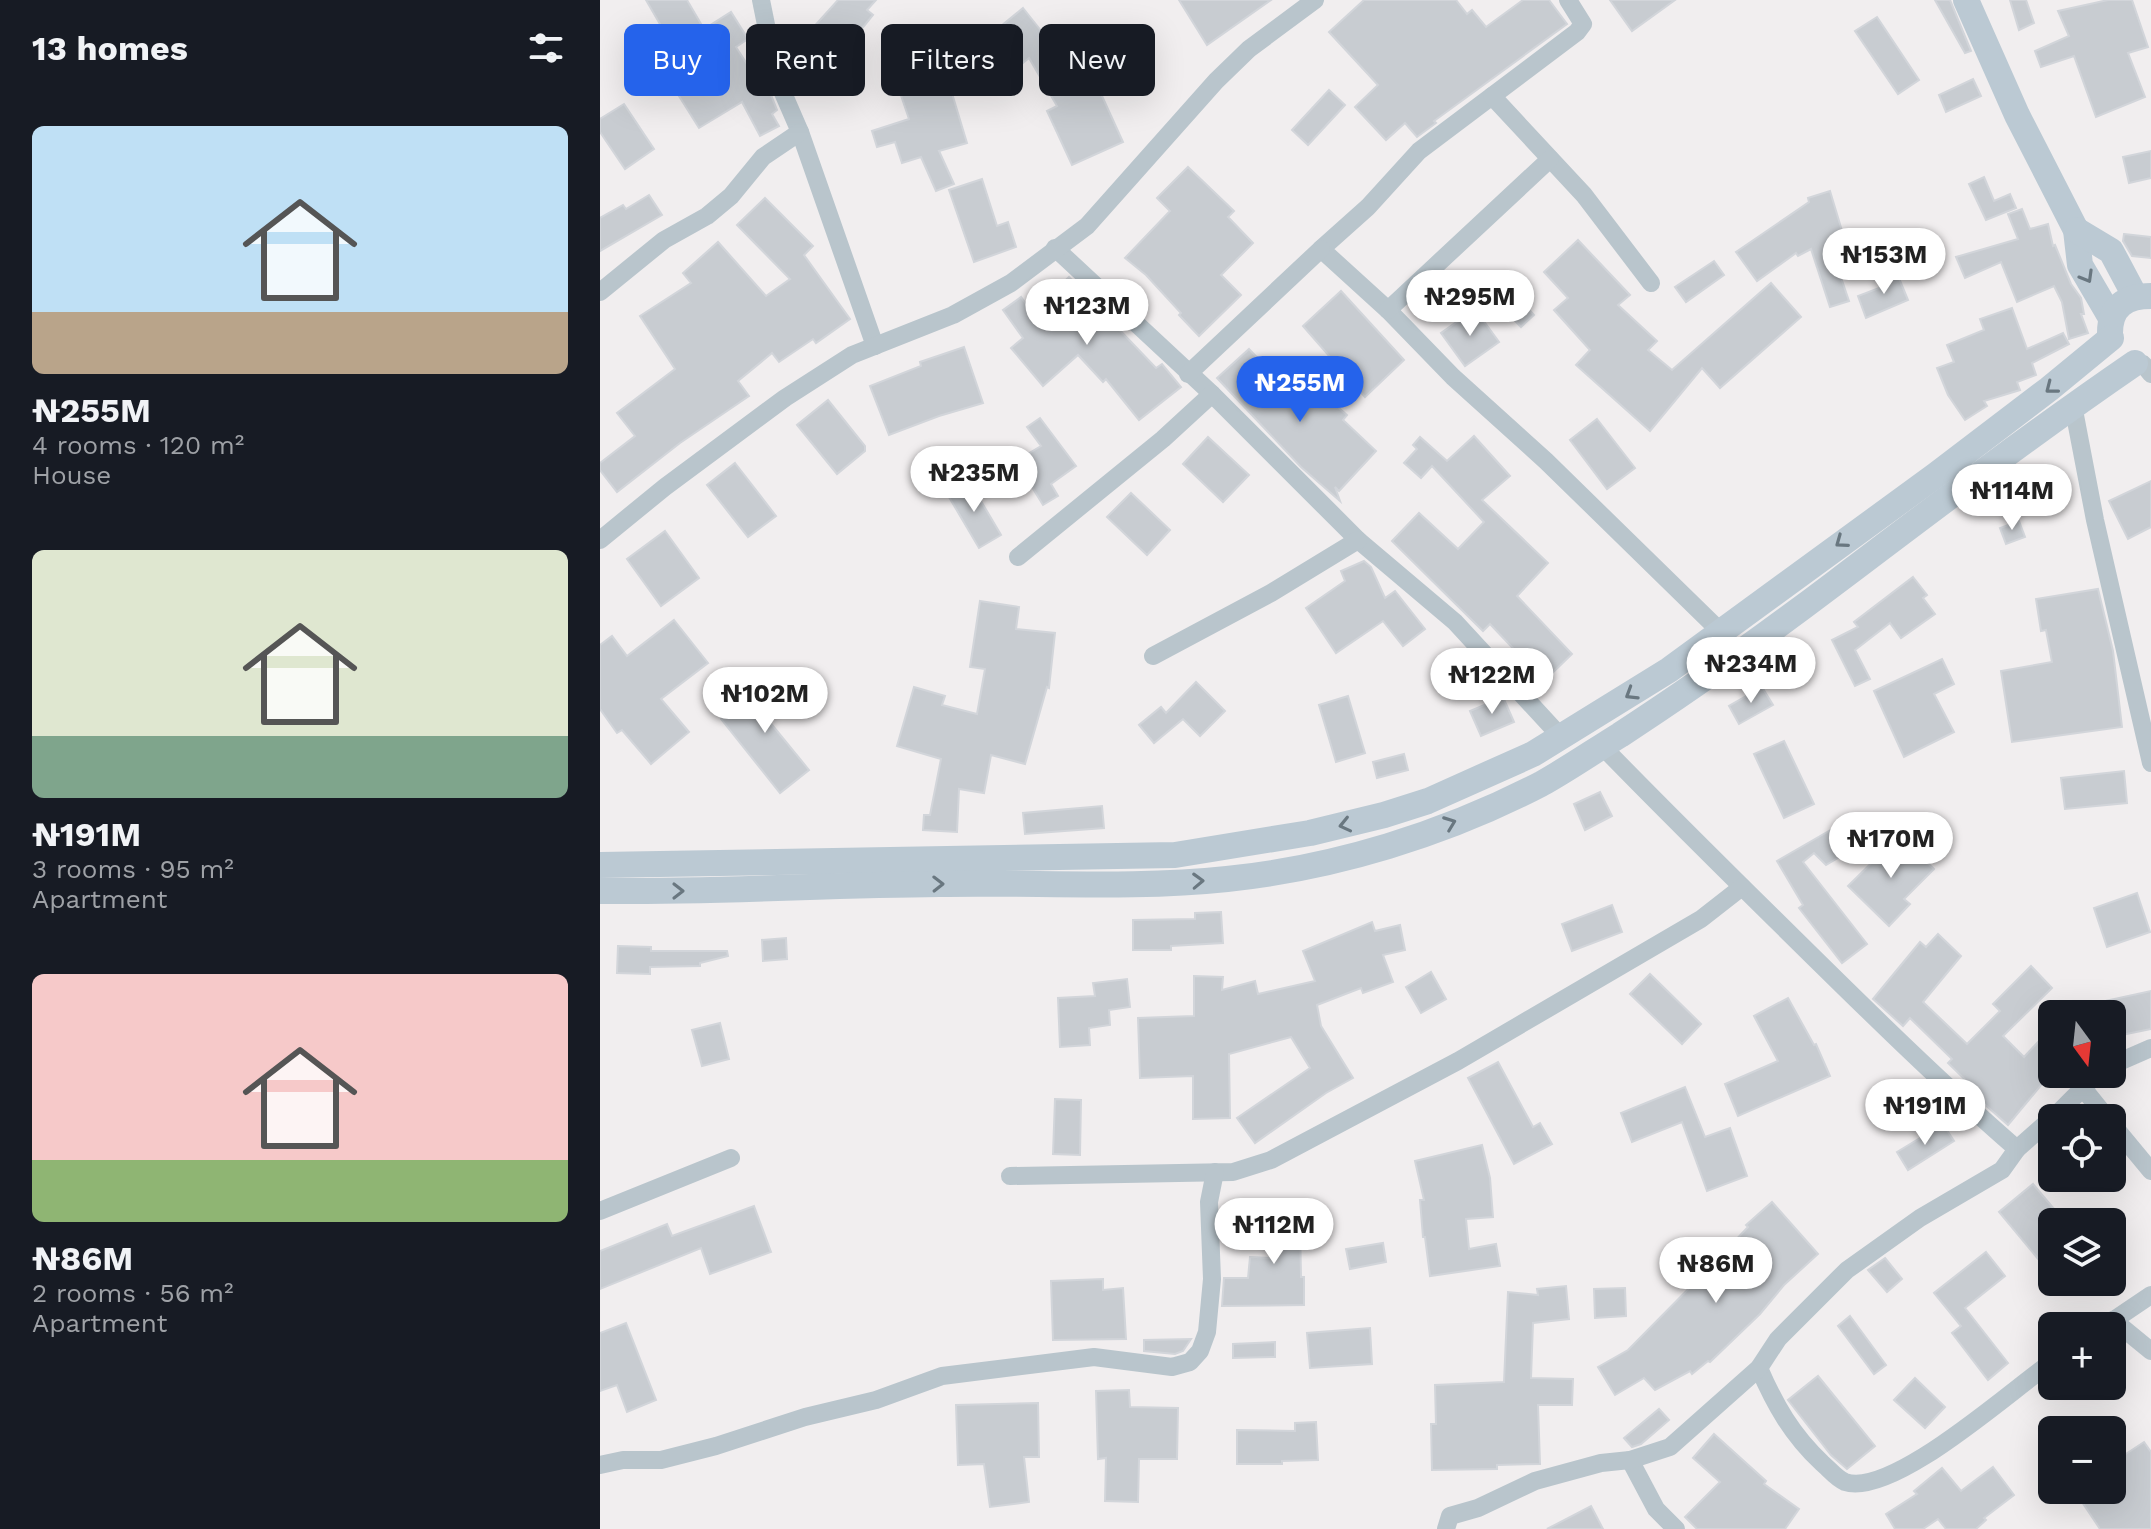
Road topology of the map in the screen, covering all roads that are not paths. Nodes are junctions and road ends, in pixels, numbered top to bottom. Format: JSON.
{"nodes":[{"id":1,"x":761,"y":0,"type":"edge"},
{"id":2,"x":1315,"y":0,"type":"edge"},
{"id":3,"x":1568,"y":0,"type":"edge"},
{"id":4,"x":1966,"y":0,"type":"edge"},
{"id":5,"x":1492,"y":96,"type":"junction"},
{"id":6,"x":800,"y":132,"type":"junction"},
{"id":7,"x":1550,"y":159,"type":"junction"},
{"id":8,"x":2076,"y":230,"type":"junction"},
{"id":9,"x":1055,"y":248,"type":"junction"},
{"id":10,"x":1321,"y":249,"type":"junction"},
{"id":11,"x":1651,"y":283,"type":"dead end"},
{"id":12,"x":600,"y":292,"type":"edge"},
{"id":13,"x":2143,"y":296,"type":"edge"},
{"id":14,"x":1388,"y":310,"type":"junction"},
{"id":15,"x":2111,"y":328,"type":"junction"},
{"id":16,"x":875,"y":346,"type":"junction"},
{"id":17,"x":2145,"y":366,"type":"edge"},
{"id":18,"x":1188,"y":374,"type":"junction"},
{"id":19,"x":1212,"y":394,"type":"junction"},
{"id":20,"x":2073,"y":405,"type":"junction"},
{"id":21,"x":600,"y":540,"type":"edge"},
{"id":22,"x":1358,"y":540,"type":"junction"},
{"id":23,"x":1018,"y":557,"type":"dead end"},
{"id":24,"x":1722,"y":633,"type":"junction"},
{"id":25,"x":1153,"y":656,"type":"dead end"},
{"id":26,"x":1562,"y":738,"type":"junction"},
{"id":27,"x":1602,"y":746,"type":"junction"},
{"id":28,"x":2151,"y":763,"type":"edge"},
{"id":29,"x":600,"y":865,"type":"edge"},
{"id":30,"x":1742,"y":887,"type":"junction"},
{"id":31,"x":600,"y":891,"type":"edge"},
{"id":32,"x":2151,"y":1048,"type":"edge"},
{"id":33,"x":2126,"y":1059,"type":"edge"},
{"id":34,"x":2081,"y":1088,"type":"edge"},
{"id":35,"x":2083,"y":1088,"type":"edge"},
{"id":36,"x":2066,"y":1104,"type":"edge"},
{"id":37,"x":2096,"y":1104,"type":"edge"},
{"id":38,"x":2038,"y":1130,"type":"edge"},
{"id":39,"x":2126,"y":1141,"type":"edge"},
{"id":40,"x":2017,"y":1149,"type":"junction"},
{"id":41,"x":731,"y":1158,"type":"dead end"},
{"id":42,"x":2151,"y":1171,"type":"edge"},
{"id":43,"x":1215,"y":1172,"type":"junction"},
{"id":44,"x":1010,"y":1176,"type":"dead end"},
{"id":45,"x":600,"y":1211,"type":"edge"},
{"id":46,"x":2151,"y":1295,"type":"edge"},
{"id":47,"x":2126,"y":1312,"type":"edge"},
{"id":48,"x":2126,"y":1334,"type":"edge"},
{"id":49,"x":2151,"y":1351,"type":"edge"},
{"id":50,"x":1759,"y":1368,"type":"junction"},
{"id":51,"x":2038,"y":1373,"type":"edge"},
{"id":52,"x":1630,"y":1460,"type":"junction"},
{"id":53,"x":600,"y":1465,"type":"edge"},
{"id":54,"x":1446,"y":1529,"type":"edge"},
{"id":55,"x":1676,"y":1529,"type":"edge"}],
"edges":[{"from":1,"to":6,"type":"street"},
{"from":2,"to":9,"type":"street"},
{"from":3,"to":5,"type":"street"},
{"from":4,"to":8,"type":"main road"},
{"from":5,"to":7,"type":"street"},
{"from":5,"to":10,"type":"street"},
{"from":6,"to":12,"type":"street"},
{"from":6,"to":16,"type":"street"},
{"from":7,"to":11,"type":"street"},
{"from":7,"to":14,"type":"street"},
{"from":8,"to":13,"type":"main road"},
{"from":8,"to":15,"type":"main road","one_way":true},
{"from":9,"to":16,"type":"street"},
{"from":9,"to":18,"type":"street"},
{"from":10,"to":14,"type":"street"},
{"from":10,"to":18,"type":"street"},
{"from":13,"to":15,"type":"main road"},
{"from":14,"to":24,"type":"street"},
{"from":15,"to":17,"type":"main road"},
{"from":15,"to":24,"type":"main road","one_way":true},
{"from":16,"to":21,"type":"street"},
{"from":17,"to":20,"type":"main road"},
{"from":18,"to":19,"type":"street"},
{"from":19,"to":22,"type":"street"},
{"from":19,"to":23,"type":"street"},
{"from":20,"to":27,"type":"main road"},
{"from":20,"to":28,"type":"street"},
{"from":22,"to":25,"type":"street"},
{"from":22,"to":26,"type":"street"},
{"from":24,"to":26,"type":"main road","one_way":true},
{"from":26,"to":29,"type":"main road","one_way":true},
{"from":27,"to":30,"type":"street"},
{"from":31,"to":27,"type":"main road","one_way":true},
{"from":30,"to":40,"type":"street"},
{"from":30,"to":43,"type":"street"},
{"from":32,"to":33,"type":"street"},
{"from":34,"to":36,"type":"street"},
{"from":35,"to":37,"type":"street"},
{"from":38,"to":40,"type":"street"},
{"from":39,"to":42,"type":"street"},
{"from":40,"to":50,"type":"street"},
{"from":41,"to":45,"type":"street"},
{"from":43,"to":44,"type":"street"},
{"from":43,"to":53,"type":"street"},
{"from":46,"to":47,"type":"street"},
{"from":48,"to":49,"type":"street"},
{"from":50,"to":51,"type":"street"},
{"from":50,"to":52,"type":"street"},
{"from":52,"to":54,"type":"street"},
{"from":52,"to":55,"type":"street"}]}
